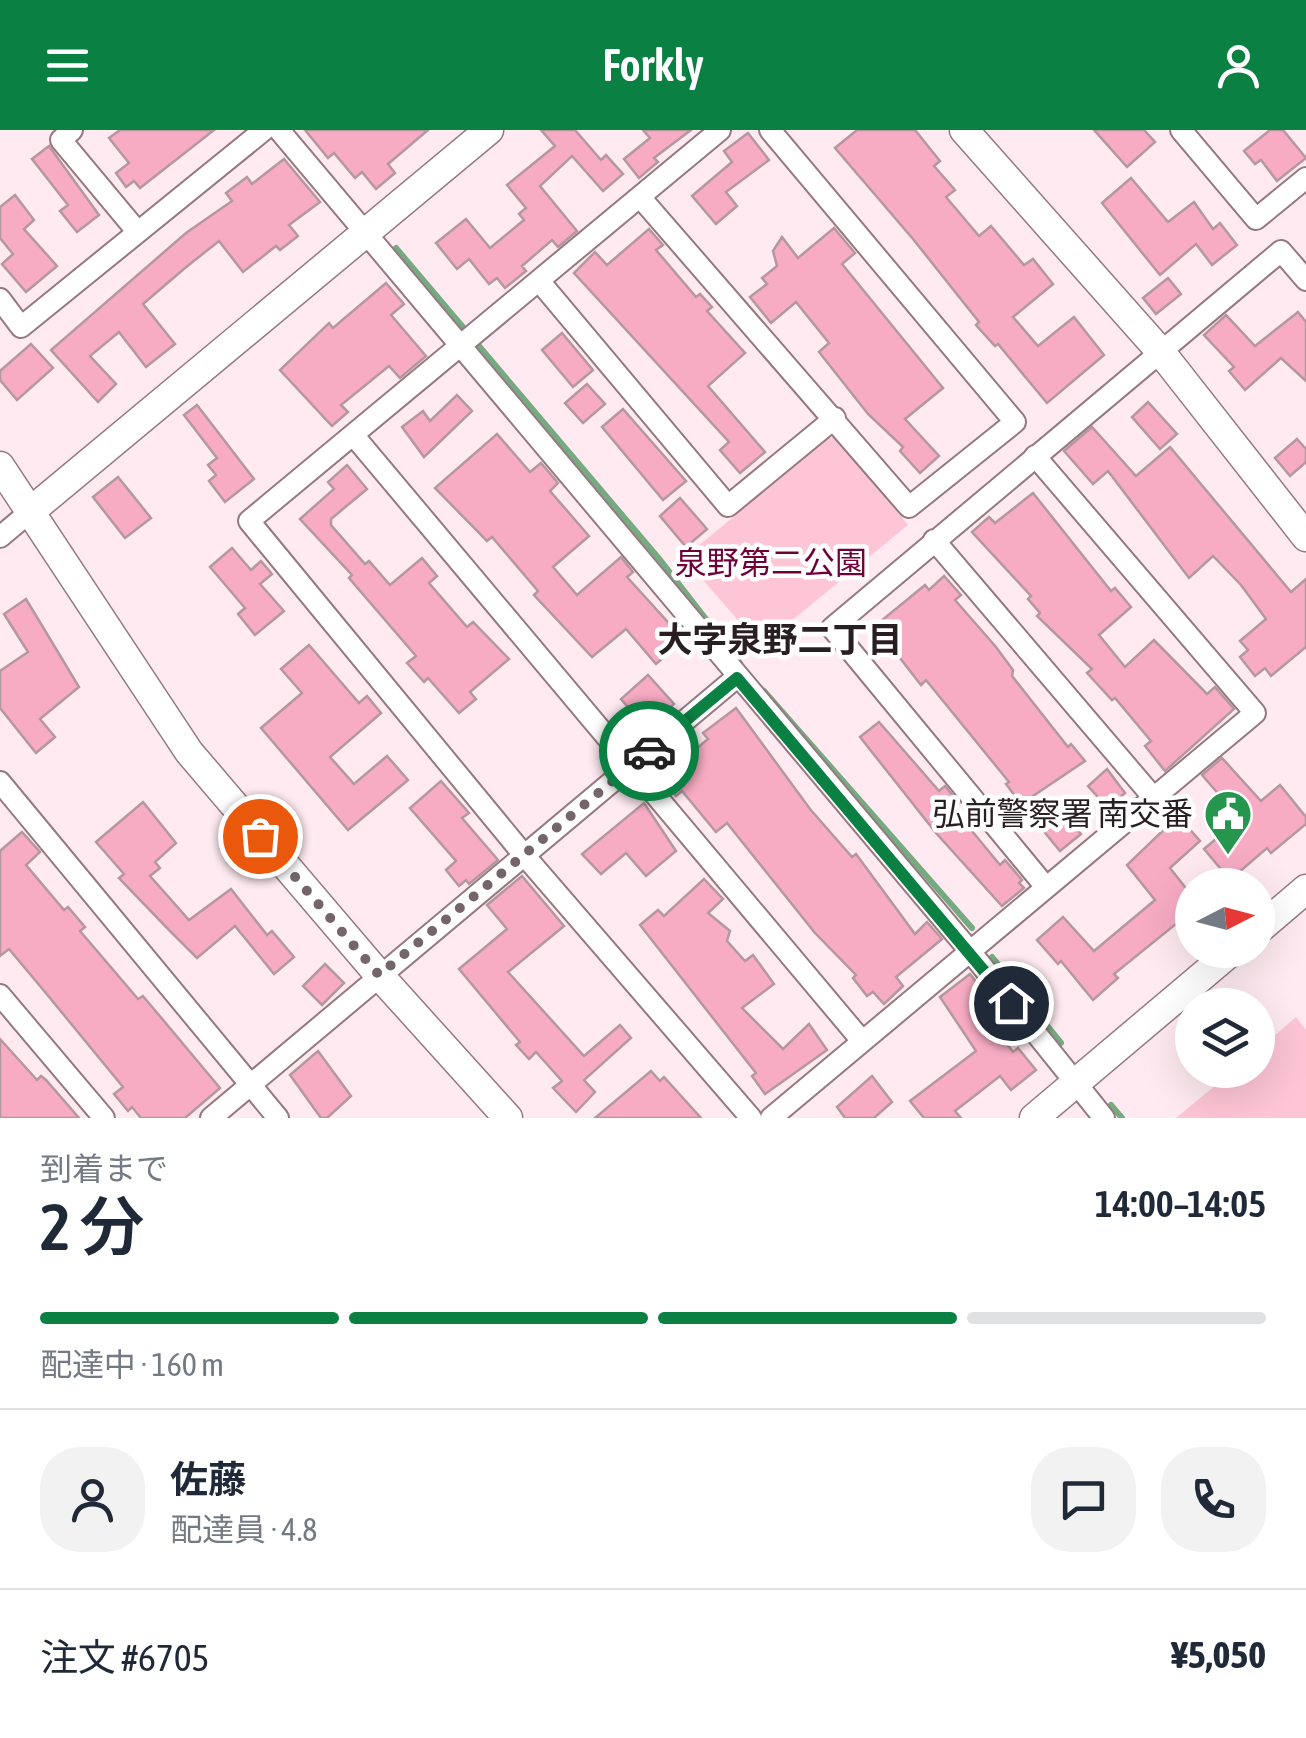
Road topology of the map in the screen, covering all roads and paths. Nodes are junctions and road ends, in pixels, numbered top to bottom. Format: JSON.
{"nodes":[{"id":1,"x":72,"y":130,"type":"edge"},
{"id":2,"x":264,"y":130,"type":"edge"},
{"id":3,"x":279,"y":130,"type":"edge"},
{"id":4,"x":489,"y":130,"type":"edge"},
{"id":5,"x":720,"y":130,"type":"edge"},
{"id":6,"x":770,"y":130,"type":"edge"},
{"id":7,"x":964,"y":130,"type":"edge"},
{"id":8,"x":1180,"y":130,"type":"edge"},
{"id":9,"x":1306,"y":178,"type":"edge"},
{"id":10,"x":640,"y":198,"type":"junction"},
{"id":11,"x":136,"y":230,"type":"junction"},
{"id":12,"x":366,"y":232,"type":"junction"},
{"id":13,"x":1306,"y":280,"type":"edge"},
{"id":14,"x":540,"y":282,"type":"junction"},
{"id":15,"x":0,"y":298,"type":"edge"},
{"id":16,"x":459,"y":344,"type":"junction"},
{"id":17,"x":1160,"y":351,"type":"junction"},
{"id":18,"x":835,"y":418,"type":"junction"},
{"id":19,"x":354,"y":436,"type":"junction"},
{"id":20,"x":1036,"y":456,"type":"junction"},
{"id":21,"x":0,"y":466,"type":"edge"},
{"id":22,"x":31,"y":511,"type":"junction"},
{"id":23,"x":0,"y":537,"type":"edge"},
{"id":24,"x":1306,"y":538,"type":"edge"},
{"id":25,"x":934,"y":540,"type":"junction"},
{"id":26,"x":737,"y":678,"type":"junction"},
{"id":27,"x":630,"y":766,"type":"junction"},
{"id":28,"x":0,"y":782,"type":"edge"},
{"id":29,"x":1153,"y":798,"type":"junction"},
{"id":30,"x":524,"y":855,"type":"junction"},
{"id":31,"x":1046,"y":886,"type":"junction"},
{"id":32,"x":1306,"y":889,"type":"edge"},
{"id":33,"x":1275,"y":915,"type":"edge"},
{"id":34,"x":970,"y":950,"type":"junction"},
{"id":35,"x":1212,"y":968,"type":"edge"},
{"id":36,"x":379,"y":975,"type":"junction"},
{"id":37,"x":0,"y":996,"type":"edge"},
{"id":38,"x":862,"y":1040,"type":"junction"},
{"id":39,"x":1075,"y":1084,"type":"junction"},
{"id":40,"x":251,"y":1085,"type":"junction"},
{"id":41,"x":104,"y":1118,"type":"edge"},
{"id":42,"x":210,"y":1118,"type":"edge"},
{"id":43,"x":278,"y":1118,"type":"edge"},
{"id":44,"x":508,"y":1118,"type":"edge"},
{"id":45,"x":751,"y":1118,"type":"edge"},
{"id":46,"x":772,"y":1118,"type":"edge"},
{"id":47,"x":1034,"y":1118,"type":"edge"},
{"id":48,"x":1104,"y":1118,"type":"edge"}],
"edges":[{"from":1,"to":11,"type":"street"},
{"from":2,"to":11,"type":"street"},
{"from":3,"to":12,"type":"street"},
{"from":4,"to":12,"type":"street"},
{"from":5,"to":10,"type":"street"},
{"from":6,"to":18,"type":"street"},
{"from":7,"to":17,"type":"street"},
{"from":8,"to":9,"type":"street"},
{"from":10,"to":14,"type":"street"},
{"from":10,"to":18,"type":"street"},
{"from":11,"to":15,"type":"street"},
{"from":12,"to":16,"type":"street"},
{"from":12,"to":22,"type":"street"},
{"from":13,"to":17,"type":"street"},
{"from":14,"to":16,"type":"street"},
{"from":14,"to":18,"type":"street"},
{"from":16,"to":19,"type":"street"},
{"from":16,"to":26,"type":"street"},
{"from":17,"to":20,"type":"street"},
{"from":17,"to":24,"type":"street"},
{"from":19,"to":27,"type":"street"},
{"from":19,"to":30,"type":"street"},
{"from":20,"to":25,"type":"street"},
{"from":20,"to":29,"type":"street"},
{"from":21,"to":22,"type":"street"},
{"from":22,"to":23,"type":"street"},
{"from":22,"to":36,"type":"street"},
{"from":25,"to":29,"type":"street"},
{"from":25,"to":31,"type":"street"},
{"from":26,"to":27,"type":"street"},
{"from":26,"to":34,"type":"street"},
{"from":27,"to":30,"type":"street"},
{"from":27,"to":38,"type":"street"},
{"from":28,"to":40,"type":"street"},
{"from":29,"to":31,"type":"street"},
{"from":30,"to":36,"type":"street"},
{"from":30,"to":45,"type":"street"},
{"from":31,"to":34,"type":"street"},
{"from":32,"to":33,"type":"street"},
{"from":34,"to":38,"type":"street"},
{"from":34,"to":39,"type":"street"},
{"from":35,"to":39,"type":"street"},
{"from":36,"to":40,"type":"street"},
{"from":36,"to":44,"type":"street"},
{"from":37,"to":41,"type":"street"},
{"from":38,"to":46,"type":"street"},
{"from":39,"to":47,"type":"street"},
{"from":39,"to":48,"type":"street"},
{"from":40,"to":42,"type":"street"},
{"from":40,"to":43,"type":"street"}]}
